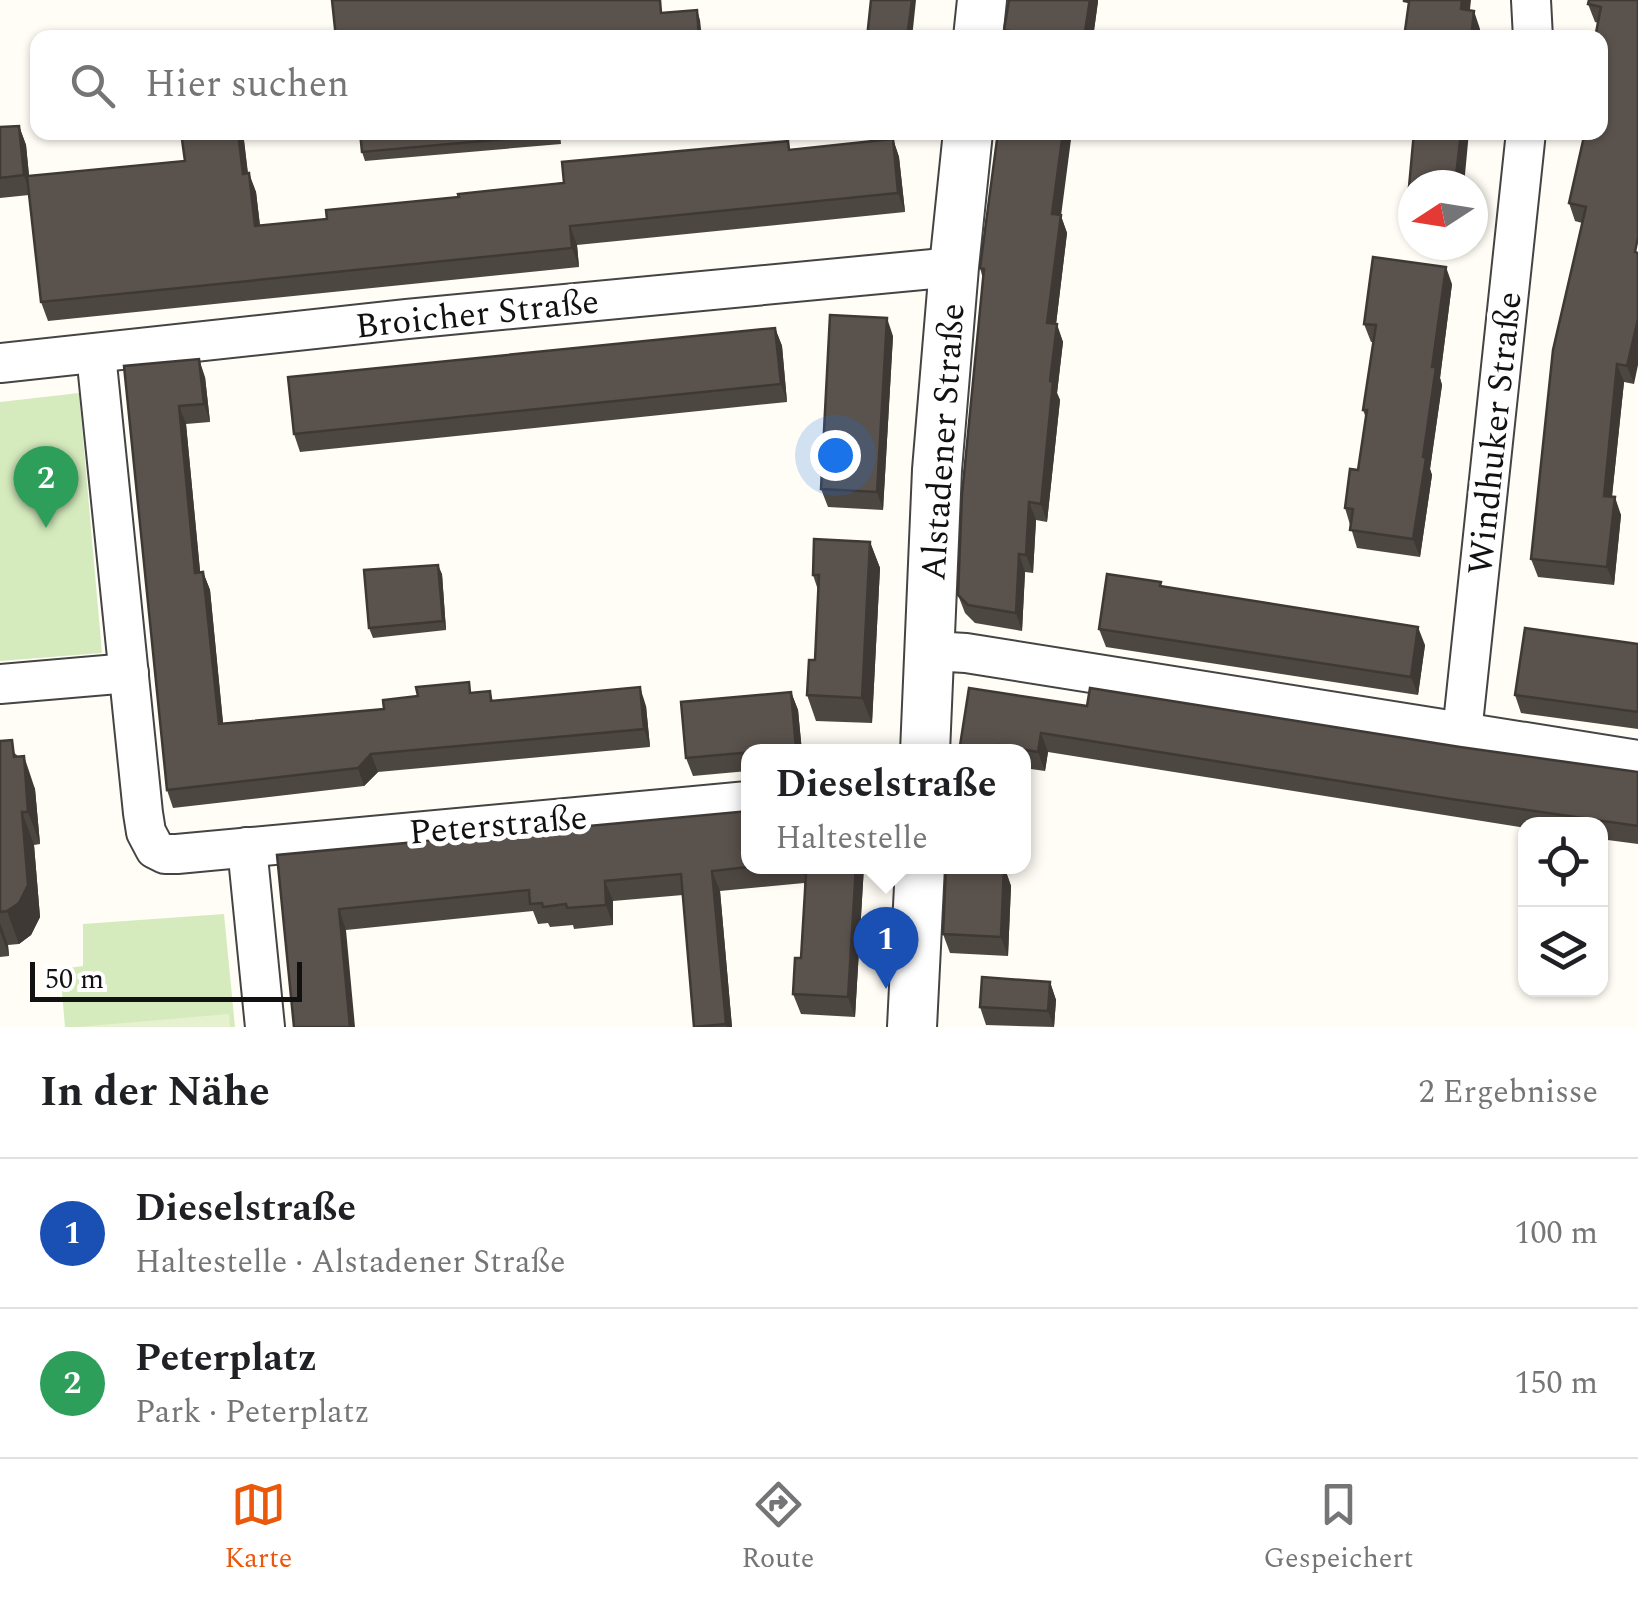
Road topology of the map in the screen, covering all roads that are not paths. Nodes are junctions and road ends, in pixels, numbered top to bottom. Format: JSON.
{"nodes":[{"id":1,"x":982,"y":0,"type":"edge"},
{"id":2,"x":1531,"y":0,"type":"edge"},
{"id":3,"x":979,"y":30,"type":"edge"},
{"id":4,"x":1533,"y":30,"type":"edge"},
{"id":5,"x":967,"y":140,"type":"edge"},
{"id":6,"x":1525,"y":140,"type":"edge"},
{"id":7,"x":954,"y":267,"type":"junction"},
{"id":8,"x":96,"y":354,"type":"junction"},
{"id":9,"x":0,"y":363,"type":"edge"},
{"id":10,"x":931,"y":651,"type":"junction"},
{"id":11,"x":129,"y":673,"type":"junction"},
{"id":12,"x":0,"y":684,"type":"edge"},
{"id":13,"x":1462,"y":734,"type":"junction"},
{"id":14,"x":925,"y":744,"type":"edge"},
{"id":15,"x":1638,"y":760,"type":"edge"},
{"id":16,"x":741,"y":802,"type":"edge"},
{"id":17,"x":247,"y":847,"type":"junction"},
{"id":18,"x":920,"y":874,"type":"edge"},
{"id":19,"x":265,"y":1027,"type":"edge"},
{"id":20,"x":912,"y":1027,"type":"edge"}],
"edges":[{"from":1,"to":3,"type":"street"},
{"from":2,"to":4,"type":"street"},
{"from":5,"to":7,"type":"street","name":"Alstadener Straße"},
{"from":6,"to":13,"type":"street","name":"Windhuker Straße"},
{"from":7,"to":8,"type":"street","name":"Broicher Straße"},
{"from":7,"to":10,"type":"street","name":"Alstadener Straße"},
{"from":8,"to":9,"type":"street","name":"Broicher Straße"},
{"from":8,"to":11,"type":"street"},
{"from":10,"to":13,"type":"street"},
{"from":10,"to":14,"type":"street","name":"Alstadener Straße"},
{"from":11,"to":12,"type":"street"},
{"from":11,"to":17,"type":"street","name":"Peterstraße"},
{"from":13,"to":15,"type":"street"},
{"from":16,"to":17,"type":"street","name":"Peterstraße"},
{"from":17,"to":19,"type":"street"},
{"from":18,"to":20,"type":"street"}]}
